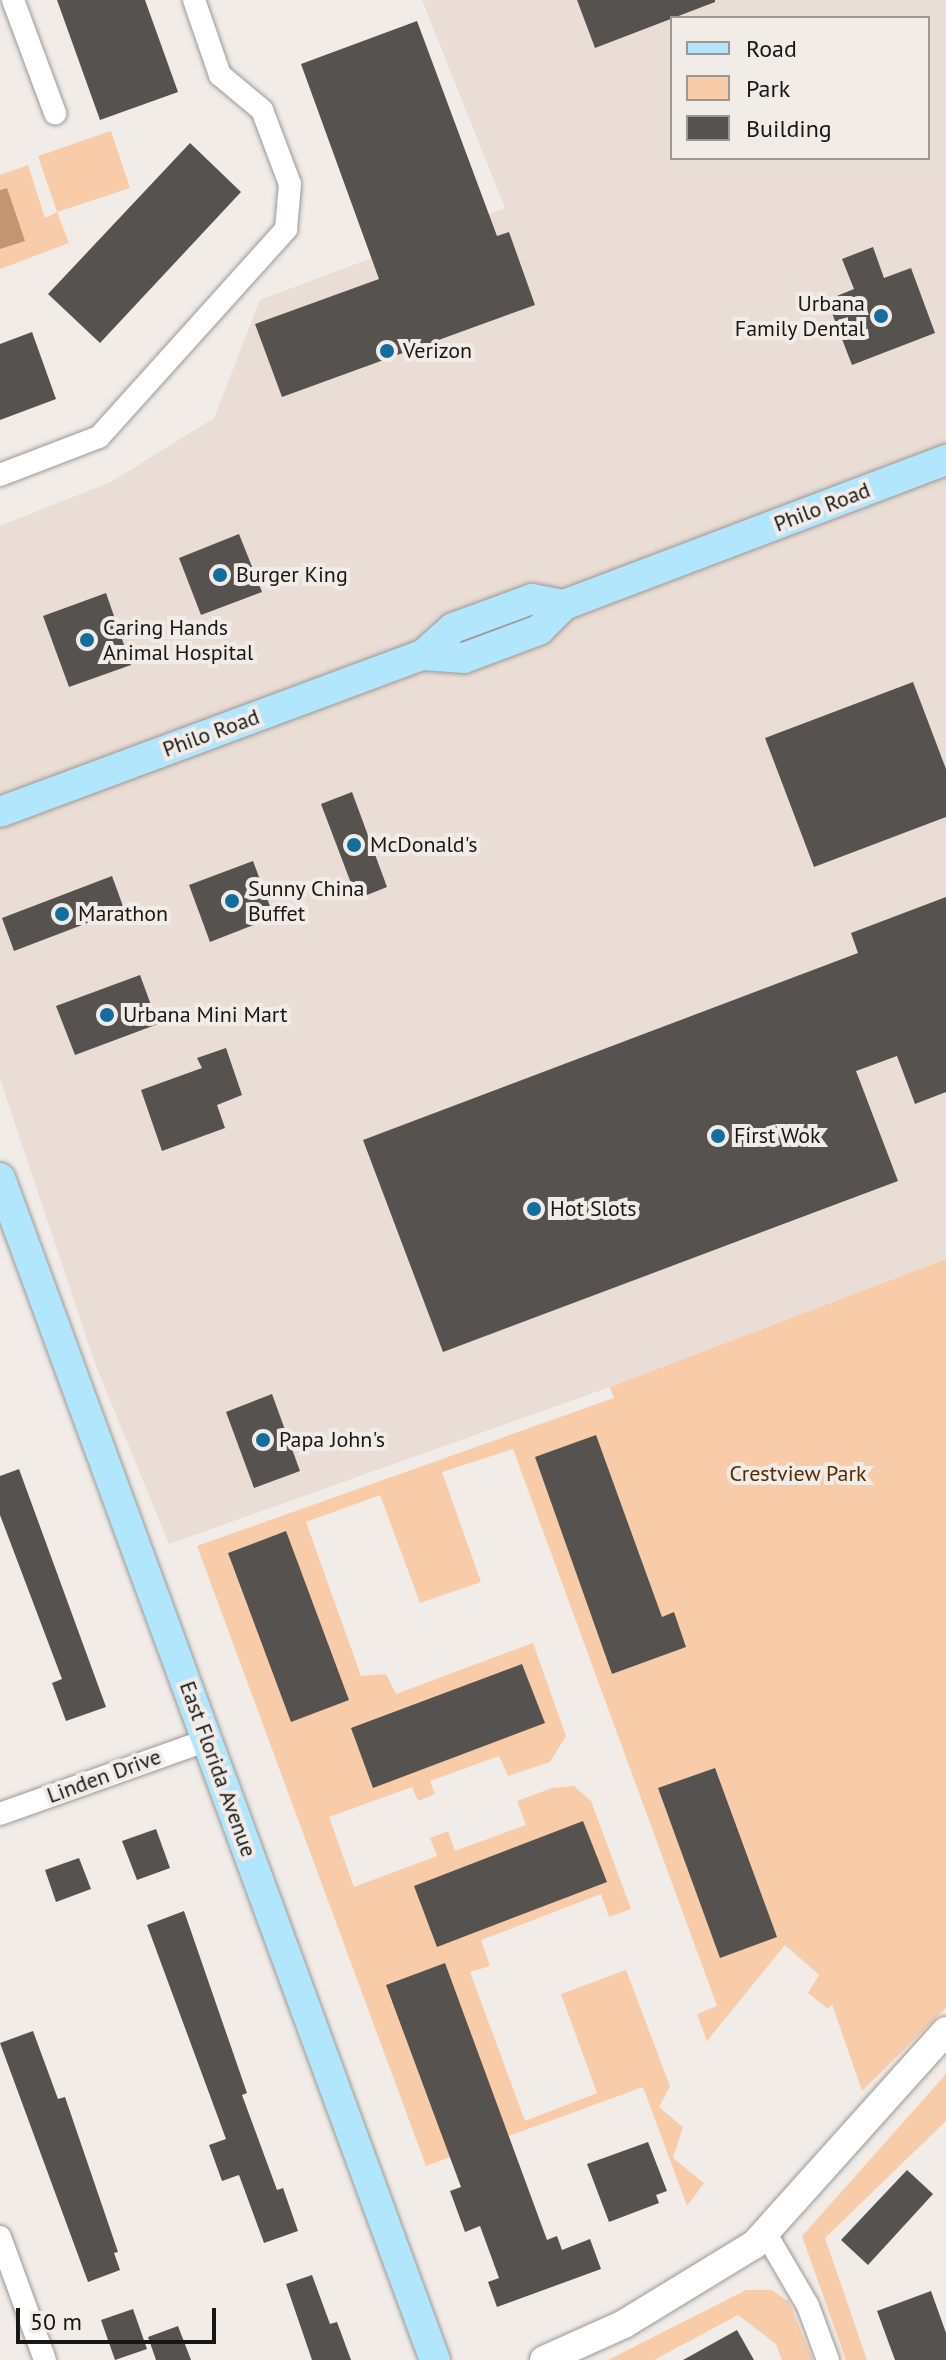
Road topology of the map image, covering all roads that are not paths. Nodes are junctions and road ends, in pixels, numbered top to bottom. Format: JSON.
{"nodes":[{"id":1,"x":13,"y":0,"type":"edge"},
{"id":2,"x":194,"y":0,"type":"edge"},
{"id":3,"x":55,"y":113,"type":"dead end"},
{"id":4,"x":946,"y":460,"type":"edge"},
{"id":5,"x":0,"y":475,"type":"edge"},
{"id":6,"x":0,"y":812,"type":"edge"},
{"id":7,"x":0,"y":1178,"type":"edge"},
{"id":8,"x":208,"y":1740,"type":"junction"},
{"id":9,"x":0,"y":1814,"type":"edge"},
{"id":10,"x":946,"y":2031,"type":"edge"},
{"id":11,"x":766,"y":2234,"type":"junction"},
{"id":12,"x":0,"y":2237,"type":"edge"},
{"id":13,"x":45,"y":2360,"type":"edge"},
{"id":14,"x":435,"y":2360,"type":"edge"},
{"id":15,"x":544,"y":2360,"type":"edge"},
{"id":16,"x":828,"y":2360,"type":"edge"}],
"edges":[{"from":1,"to":3,"type":"street"},
{"from":2,"to":5,"type":"street"},
{"from":4,"to":6,"type":"main road","name":"Philo Road"},
{"from":7,"to":8,"type":"main road","name":"East Florida Avenue"},
{"from":8,"to":9,"type":"street","name":"Linden Drive"},
{"from":8,"to":14,"type":"main road","name":"East Florida Avenue"},
{"from":10,"to":11,"type":"street"},
{"from":11,"to":15,"type":"street"},
{"from":11,"to":16,"type":"street"},
{"from":12,"to":13,"type":"street"}]}
